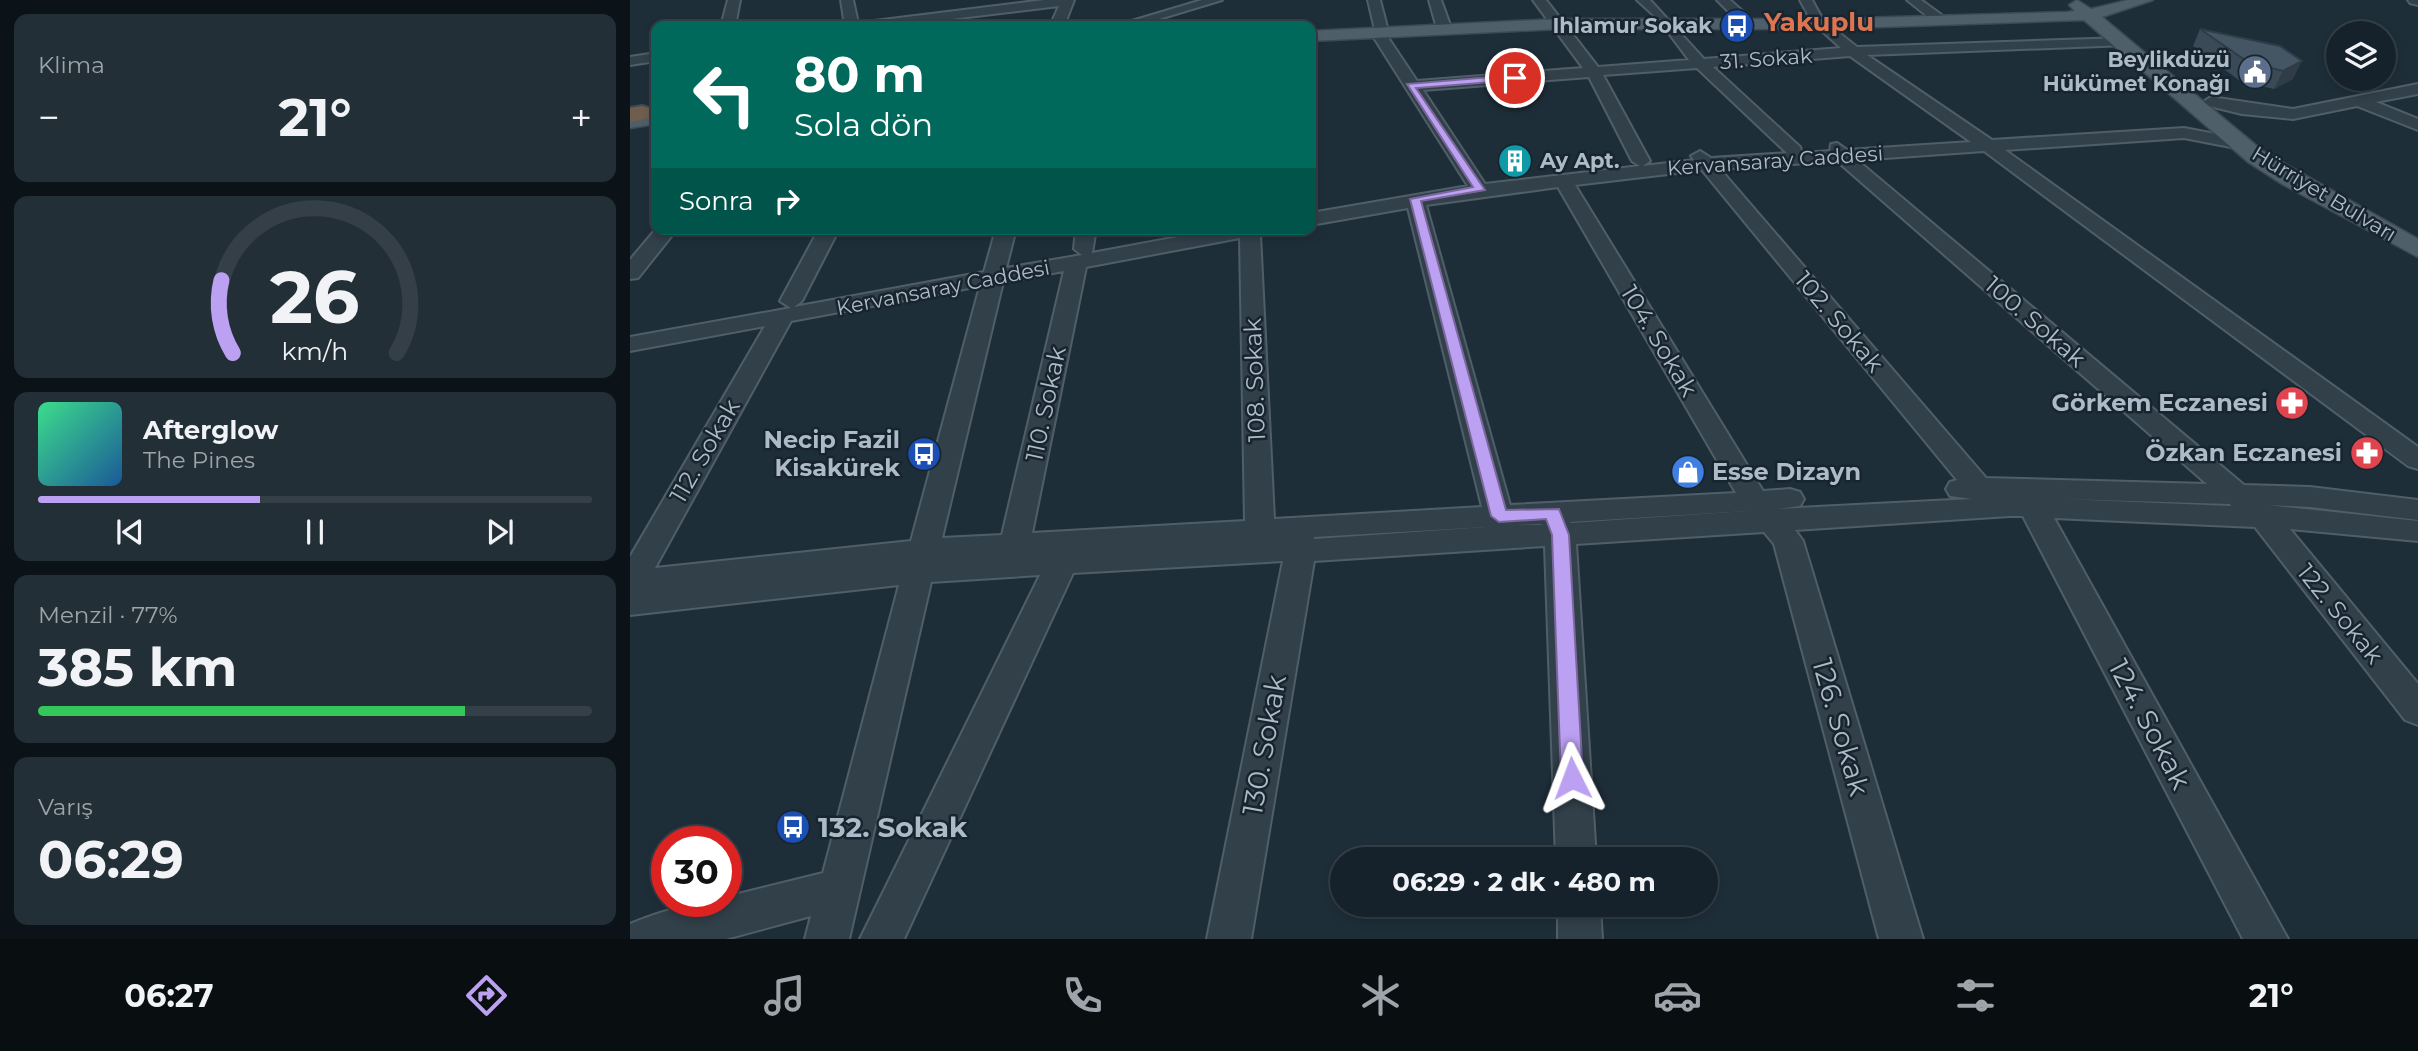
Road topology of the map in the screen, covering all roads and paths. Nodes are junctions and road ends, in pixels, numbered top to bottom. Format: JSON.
{"nodes":[{"id":1,"x":734,"y":0,"type":"edge"},
{"id":2,"x":847,"y":0,"type":"edge"},
{"id":3,"x":1216,"y":0,"type":"edge"},
{"id":4,"x":1374,"y":0,"type":"edge"},
{"id":5,"x":1435,"y":0,"type":"edge"},
{"id":6,"x":1539,"y":0,"type":"edge"},
{"id":7,"x":1643,"y":0,"type":"edge"},
{"id":8,"x":1728,"y":0,"type":"edge"},
{"id":9,"x":1806,"y":0,"type":"edge"},
{"id":10,"x":1913,"y":0,"type":"edge"},
{"id":11,"x":2069,"y":0,"type":"edge"},
{"id":12,"x":2144,"y":0,"type":"edge"},
{"id":13,"x":1068,"y":1,"type":"edge"},
{"id":14,"x":964,"y":6,"type":"edge"},
{"id":15,"x":2090,"y":8,"type":"edge"},
{"id":16,"x":1936,"y":16,"type":"junction"},
{"id":17,"x":1743,"y":18,"type":"junction"},
{"id":18,"x":2025,"y":18,"type":"junction"},
{"id":19,"x":1663,"y":20,"type":"junction"},
{"id":20,"x":730,"y":21,"type":"edge"},
{"id":21,"x":851,"y":21,"type":"edge"},
{"id":22,"x":888,"y":21,"type":"edge"},
{"id":23,"x":1059,"y":21,"type":"edge"},
{"id":24,"x":1140,"y":21,"type":"edge"},
{"id":25,"x":1556,"y":21,"type":"junction"},
{"id":26,"x":1820,"y":22,"type":"junction"},
{"id":27,"x":1443,"y":24,"type":"junction"},
{"id":28,"x":1316,"y":30,"type":"edge"},
{"id":29,"x":1379,"y":30,"type":"junction"},
{"id":30,"x":1316,"y":36,"type":"edge"},
{"id":31,"x":2117,"y":38,"type":"junction"},
{"id":32,"x":1854,"y":52,"type":"junction"},
{"id":33,"x":651,"y":58,"type":"edge"},
{"id":34,"x":630,"y":61,"type":"edge"},
{"id":35,"x":1700,"y":63,"type":"junction"},
{"id":36,"x":1594,"y":72,"type":"junction"},
{"id":37,"x":1410,"y":86,"type":"junction"},
{"id":38,"x":2418,"y":89,"type":"edge"},
{"id":39,"x":2361,"y":102,"type":"junction"},
{"id":40,"x":2210,"y":108,"type":"junction"},
{"id":41,"x":2418,"y":125,"type":"edge"},
{"id":42,"x":1984,"y":144,"type":"junction"},
{"id":43,"x":2241,"y":144,"type":"junction"},
{"id":44,"x":1794,"y":151,"type":"junction"},
{"id":45,"x":1838,"y":151,"type":"junction"},
{"id":46,"x":1703,"y":160,"type":"junction"},
{"id":47,"x":1641,"y":161,"type":"junction"},
{"id":48,"x":1563,"y":180,"type":"junction"},
{"id":49,"x":1477,"y":186,"type":"junction"},
{"id":50,"x":1415,"y":199,"type":"junction"},
{"id":51,"x":1316,"y":207,"type":"edge"},
{"id":52,"x":1316,"y":218,"type":"edge"},
{"id":53,"x":662,"y":235,"type":"edge"},
{"id":54,"x":826,"y":235,"type":"edge"},
{"id":55,"x":1004,"y":235,"type":"edge"},
{"id":56,"x":1158,"y":235,"type":"edge"},
{"id":57,"x":1202,"y":235,"type":"edge"},
{"id":58,"x":1252,"y":235,"type":"edge"},
{"id":59,"x":2418,"y":235,"type":"edge"},
{"id":60,"x":1082,"y":247,"type":"edge"},
{"id":61,"x":2418,"y":249,"type":"edge"},
{"id":62,"x":995,"y":271,"type":"junction"},
{"id":63,"x":630,"y":273,"type":"edge"},
{"id":64,"x":786,"y":309,"type":"junction"},
{"id":65,"x":630,"y":327,"type":"edge"},
{"id":66,"x":630,"y":344,"type":"edge"},
{"id":67,"x":2418,"y":460,"type":"edge"},
{"id":68,"x":2236,"y":495,"type":"junction"},
{"id":69,"x":2005,"y":497,"type":"junction"},
{"id":70,"x":1764,"y":510,"type":"junction"},
{"id":71,"x":2418,"y":510,"type":"edge"},
{"id":72,"x":2263,"y":517,"type":"junction"},
{"id":73,"x":1557,"y":524,"type":"junction"},
{"id":74,"x":1502,"y":526,"type":"junction"},
{"id":75,"x":2418,"y":531,"type":"edge"},
{"id":76,"x":1299,"y":539,"type":"junction"},
{"id":77,"x":1259,"y":540,"type":"junction"},
{"id":78,"x":1015,"y":544,"type":"junction"},
{"id":79,"x":922,"y":561,"type":"junction"},
{"id":80,"x":1062,"y":562,"type":"junction"},
{"id":81,"x":630,"y":588,"type":"edge"},
{"id":82,"x":2418,"y":710,"type":"edge"},
{"id":83,"x":1575,"y":847,"type":"edge"},
{"id":84,"x":839,"y":889,"type":"junction"},
{"id":85,"x":1579,"y":917,"type":"edge"},
{"id":86,"x":645,"y":939,"type":"edge"},
{"id":87,"x":827,"y":939,"type":"edge"},
{"id":88,"x":882,"y":939,"type":"edge"},
{"id":89,"x":1229,"y":939,"type":"edge"},
{"id":90,"x":1580,"y":939,"type":"edge"},
{"id":91,"x":1901,"y":939,"type":"edge"},
{"id":92,"x":2266,"y":939,"type":"edge"}],
"edges":[{"from":1,"to":20,"type":"street"},
{"from":2,"to":21,"type":"street"},
{"from":3,"to":24,"type":"street"},
{"from":4,"to":29,"type":"street"},
{"from":5,"to":27,"type":"street"},
{"from":6,"to":25,"type":"street"},
{"from":7,"to":19,"type":"street"},
{"from":8,"to":17,"type":"street"},
{"from":9,"to":26,"type":"street"},
{"from":10,"to":16,"type":"street"},
{"from":11,"to":15,"type":"main road","name":"Hürriyet Bulvarı"},
{"from":11,"to":16,"type":"main road"},
{"from":12,"to":15,"type":"main road"},
{"from":12,"to":40,"type":"main road","name":"Hürriyet Bulvarı"},
{"from":13,"to":14,"type":"street"},
{"from":13,"to":23,"type":"street"},
{"from":14,"to":22,"type":"street"},
{"from":15,"to":18,"type":"main road"},
{"from":15,"to":31,"type":"main road","name":"Hürriyet Bulvarı"},
{"from":16,"to":26,"type":"main road"},
{"from":17,"to":19,"type":"main road"},
{"from":17,"to":26,"type":"main road"},
{"from":18,"to":26,"type":"main road"},
{"from":18,"to":31,"type":"main road"},
{"from":19,"to":25,"type":"main road"},
{"from":19,"to":26,"type":"main road"},
{"from":19,"to":35,"type":"street"},
{"from":25,"to":27,"type":"main road"},
{"from":25,"to":29,"type":"main road"},
{"from":25,"to":36,"type":"street"},
{"from":26,"to":32,"type":"street"},
{"from":27,"to":29,"type":"main road"},
{"from":28,"to":29,"type":"main road"},
{"from":29,"to":30,"type":"main road"},
{"from":29,"to":37,"type":"street"},
{"from":31,"to":32,"type":"street","name":"31. Sokak"},
{"from":31,"to":40,"type":"main road","name":"Hürriyet Bulvarı"},
{"from":32,"to":35,"type":"street","name":"31. Sokak"},
{"from":32,"to":42,"type":"street"},
{"from":33,"to":34,"type":"street"},
{"from":35,"to":36,"type":"street","name":"31. Sokak"},
{"from":35,"to":44,"type":"street"},
{"from":36,"to":37,"type":"street","name":"31. Sokak"},
{"from":36,"to":47,"type":"street"},
{"from":37,"to":49,"type":"street"},
{"from":38,"to":39,"type":"street"},
{"from":39,"to":40,"type":"street"},
{"from":39,"to":41,"type":"street"},
{"from":40,"to":42,"type":"street","name":"Kervansaray Caddesi"},
{"from":40,"to":43,"type":"main road","name":"Hürriyet Bulvarı"},
{"from":40,"to":59,"type":"main road","name":"Hürriyet Bulvarı"},
{"from":42,"to":43,"type":"street","name":"Kervansaray Caddesi"},
{"from":42,"to":45,"type":"street","name":"Kervansaray Caddesi"},
{"from":42,"to":67,"type":"street"},
{"from":43,"to":61,"type":"main road","name":"Hürriyet Bulvarı"},
{"from":44,"to":45,"type":"street","name":"Kervansaray Caddesi"},
{"from":44,"to":46,"type":"street","name":"Kervansaray Caddesi"},
{"from":45,"to":46,"type":"street","name":"Kervansaray Caddesi"},
{"from":45,"to":68,"type":"street","name":"100. Sokak"},
{"from":46,"to":47,"type":"street","name":"Kervansaray Caddesi"},
{"from":46,"to":48,"type":"street","name":"Kervansaray Caddesi"},
{"from":46,"to":69,"type":"street","name":"102. Sokak"},
{"from":47,"to":49,"type":"street","name":"Kervansaray Caddesi"},
{"from":48,"to":49,"type":"street","name":"Kervansaray Caddesi"},
{"from":48,"to":70,"type":"street","name":"104. Sokak"},
{"from":49,"to":50,"type":"street","name":"Kervansaray Caddesi"},
{"from":49,"to":51,"type":"street","name":"Kervansaray Caddesi"},
{"from":50,"to":52,"type":"street","name":"Kervansaray Caddesi"},
{"from":50,"to":74,"type":"street"},
{"from":53,"to":63,"type":"street"},
{"from":54,"to":64,"type":"street","name":"112. Sokak"},
{"from":55,"to":62,"type":"street"},
{"from":56,"to":60,"type":"street","name":"Kervansaray Caddesi"},
{"from":57,"to":60,"type":"street","name":"Kervansaray Caddesi"},
{"from":58,"to":77,"type":"street","name":"108. Sokak"},
{"from":60,"to":62,"type":"street","name":"Kervansaray Caddesi"},
{"from":60,"to":78,"type":"street","name":"110. Sokak"},
{"from":62,"to":64,"type":"street","name":"Kervansaray Caddesi"},
{"from":62,"to":79,"type":"street"},
{"from":64,"to":65,"type":"street","name":"Kervansaray Caddesi"},
{"from":64,"to":66,"type":"street","name":"Kervansaray Caddesi"},
{"from":64,"to":81,"type":"street","name":"112. Sokak"},
{"from":68,"to":69,"type":"street"},
{"from":68,"to":71,"type":"street"},
{"from":68,"to":72,"type":"street","name":"100. Sokak"},
{"from":69,"to":70,"type":"street"},
{"from":69,"to":72,"type":"street"},
{"from":69,"to":92,"type":"street","name":"124. Sokak"},
{"from":70,"to":73,"type":"street"},
{"from":70,"to":91,"type":"street","name":"126. Sokak"},
{"from":72,"to":75,"type":"street"},
{"from":72,"to":82,"type":"street","name":"122. Sokak"},
{"from":73,"to":74,"type":"street"},
{"from":73,"to":83,"type":"street"},
{"from":74,"to":76,"type":"street"},
{"from":76,"to":77,"type":"street"},
{"from":76,"to":89,"type":"street","name":"130. Sokak"},
{"from":77,"to":78,"type":"street"},
{"from":77,"to":80,"type":"street"},
{"from":78,"to":79,"type":"street"},
{"from":79,"to":80,"type":"street"},
{"from":79,"to":81,"type":"street"},
{"from":79,"to":84,"type":"street"},
{"from":80,"to":88,"type":"street"},
{"from":84,"to":86,"type":"street"},
{"from":84,"to":87,"type":"street"},
{"from":85,"to":90,"type":"street"}]}
